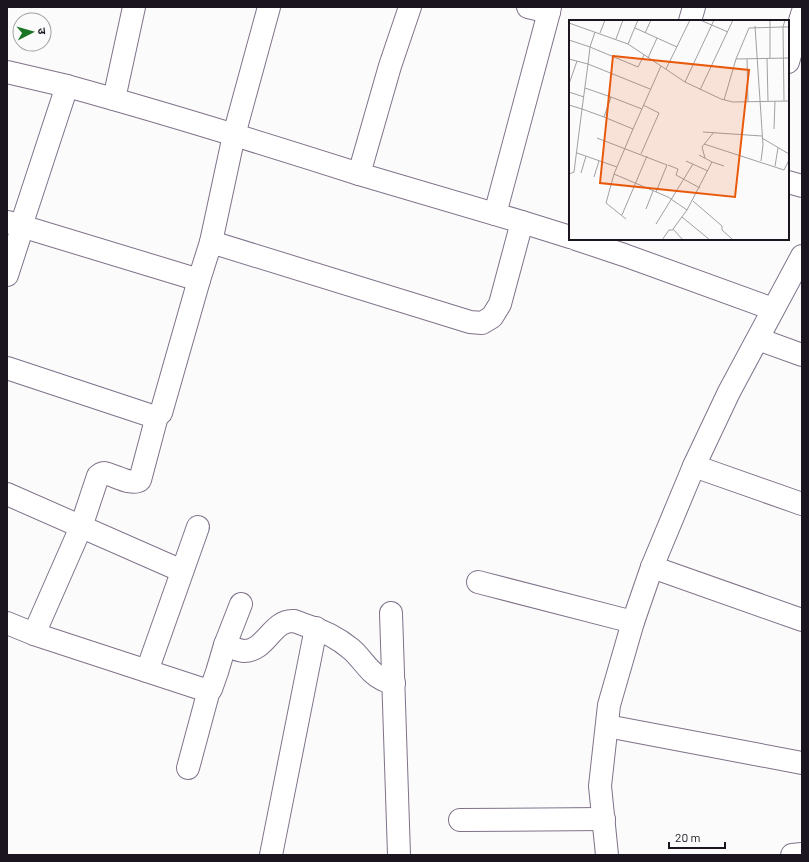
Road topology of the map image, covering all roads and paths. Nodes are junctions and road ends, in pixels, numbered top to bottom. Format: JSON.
{"nodes":[{"id":1,"x":134,"y":7,"type":"edge"},
{"id":2,"x":269,"y":7,"type":"edge"},
{"id":3,"x":410,"y":7,"type":"edge"},
{"id":4,"x":528,"y":7,"type":"edge"},
{"id":5,"x":694,"y":7,"type":"edge"},
{"id":6,"x":550,"y":10,"type":"edge"},
{"id":7,"x":802,"y":14,"type":"edge"},
{"id":8,"x":690,"y":20,"type":"edge"},
{"id":9,"x":789,"y":59,"type":"edge"},
{"id":10,"x":7,"y":72,"type":"edge"},
{"id":11,"x":67,"y":86,"type":"junction"},
{"id":12,"x":114,"y":99,"type":"junction"},
{"id":13,"x":234,"y":135,"type":"junction"},
{"id":14,"x":359,"y":174,"type":"junction"},
{"id":15,"x":789,"y":182,"type":"edge"},
{"id":16,"x":802,"y":186,"type":"edge"},
{"id":17,"x":494,"y":214,"type":"junction"},
{"id":18,"x":522,"y":222,"type":"junction"},
{"id":19,"x":14,"y":224,"type":"edge"},
{"id":20,"x":569,"y":237,"type":"edge"},
{"id":21,"x":582,"y":240,"type":"edge"},
{"id":22,"x":211,"y":242,"type":"junction"},
{"id":23,"x":626,"y":247,"type":"edge"},
{"id":24,"x":802,"y":256,"type":"edge"},
{"id":25,"x":7,"y":275,"type":"edge"},
{"id":26,"x":199,"y":280,"type":"junction"},
{"id":27,"x":773,"y":309,"type":"junction"},
{"id":28,"x":758,"y":339,"type":"junction"},
{"id":29,"x":802,"y":355,"type":"edge"},
{"id":30,"x":7,"y":368,"type":"edge"},
{"id":31,"x":157,"y":416,"type":"junction"},
{"id":32,"x":694,"y":466,"type":"junction"},
{"id":33,"x":7,"y":494,"type":"edge"},
{"id":34,"x":802,"y":504,"type":"edge"},
{"id":35,"x":81,"y":526,"type":"junction"},
{"id":36,"x":198,"y":527,"type":"dead end"},
{"id":37,"x":652,"y":567,"type":"junction"},
{"id":38,"x":182,"y":571,"type":"junction"},
{"id":39,"x":478,"y":582,"type":"dead end"},
{"id":40,"x":241,"y":604,"type":"dead end"},
{"id":41,"x":391,"y":613,"type":"dead end"},
{"id":42,"x":802,"y":620,"type":"edge"},
{"id":43,"x":633,"y":622,"type":"junction"},
{"id":44,"x":7,"y":623,"type":"edge"},
{"id":45,"x":316,"y":628,"type":"junction"},
{"id":46,"x":34,"y":634,"type":"junction"},
{"id":47,"x":225,"y":645,"type":"junction"},
{"id":48,"x":147,"y":671,"type":"junction"},
{"id":49,"x":394,"y":683,"type":"junction"},
{"id":50,"x":209,"y":690,"type":"junction"},
{"id":51,"x":607,"y":726,"type":"junction"},
{"id":52,"x":802,"y":763,"type":"edge"},
{"id":53,"x":188,"y":768,"type":"dead end"},
{"id":54,"x":604,"y":819,"type":"junction"},
{"id":55,"x":460,"y":820,"type":"dead end"},
{"id":56,"x":802,"y":854,"type":"edge"},
{"id":57,"x":271,"y":855,"type":"edge"},
{"id":58,"x":399,"y":855,"type":"edge"},
{"id":59,"x":607,"y":855,"type":"edge"},
{"id":60,"x":792,"y":855,"type":"edge"}],
"edges":[{"from":1,"to":12,"type":"street"},
{"from":2,"to":13,"type":"street"},
{"from":3,"to":14,"type":"street"},
{"from":4,"to":6,"type":"street"},
{"from":5,"to":8,"type":"street"},
{"from":6,"to":17,"type":"street"},
{"from":7,"to":9,"type":"street"},
{"from":10,"to":11,"type":"street"},
{"from":11,"to":12,"type":"street"},
{"from":11,"to":19,"type":"street"},
{"from":12,"to":13,"type":"street"},
{"from":13,"to":14,"type":"street"},
{"from":13,"to":22,"type":"street"},
{"from":14,"to":17,"type":"street"},
{"from":15,"to":16,"type":"street"},
{"from":17,"to":18,"type":"street"},
{"from":18,"to":20,"type":"street"},
{"from":18,"to":22,"type":"street"},
{"from":19,"to":25,"type":"street"},
{"from":19,"to":26,"type":"street"},
{"from":21,"to":23,"type":"street"},
{"from":22,"to":26,"type":"street"},
{"from":23,"to":27,"type":"street"},
{"from":24,"to":27,"type":"street"},
{"from":26,"to":31,"type":"street"},
{"from":27,"to":28,"type":"street"},
{"from":28,"to":29,"type":"street"},
{"from":28,"to":32,"type":"street"},
{"from":30,"to":31,"type":"street"},
{"from":31,"to":35,"type":"street"},
{"from":32,"to":34,"type":"street"},
{"from":32,"to":37,"type":"street"},
{"from":33,"to":35,"type":"street"},
{"from":35,"to":38,"type":"street"},
{"from":35,"to":46,"type":"street"},
{"from":36,"to":38,"type":"street"},
{"from":37,"to":42,"type":"street"},
{"from":37,"to":43,"type":"street"},
{"from":38,"to":48,"type":"street"},
{"from":39,"to":43,"type":"street"},
{"from":40,"to":47,"type":"street"},
{"from":41,"to":49,"type":"street"},
{"from":43,"to":51,"type":"street"},
{"from":44,"to":46,"type":"street"},
{"from":45,"to":47,"type":"street"},
{"from":45,"to":49,"type":"street"},
{"from":45,"to":57,"type":"street"},
{"from":46,"to":48,"type":"street"},
{"from":47,"to":50,"type":"street"},
{"from":48,"to":50,"type":"street"},
{"from":49,"to":58,"type":"street"},
{"from":50,"to":53,"type":"street"},
{"from":51,"to":52,"type":"street"},
{"from":51,"to":54,"type":"street"},
{"from":54,"to":55,"type":"street"},
{"from":54,"to":59,"type":"street"},
{"from":56,"to":60,"type":"street"}]}
